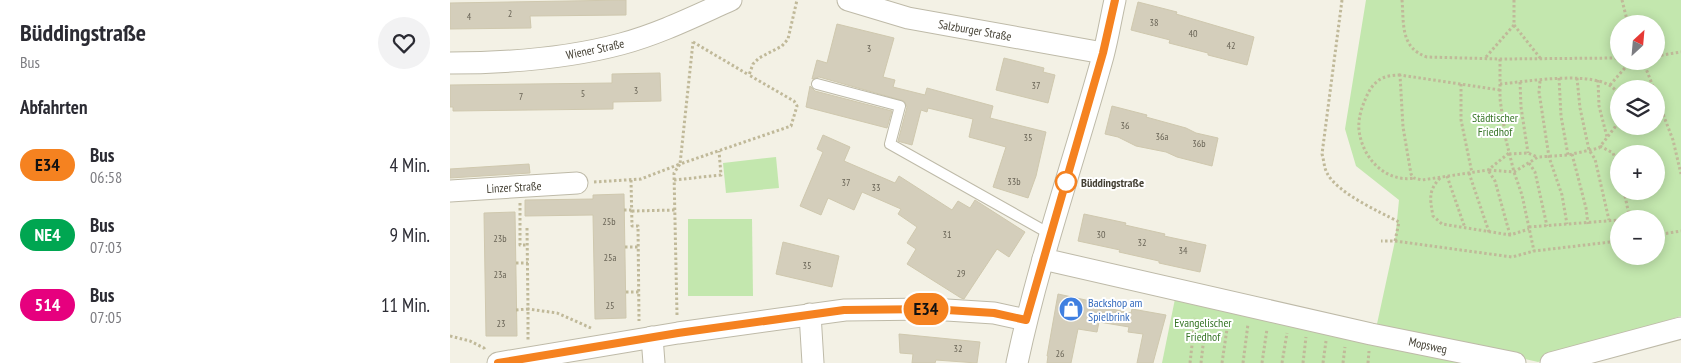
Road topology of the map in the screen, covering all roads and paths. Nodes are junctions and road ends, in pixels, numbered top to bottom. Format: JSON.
{"nodes":[{"id":1,"x":731,"y":0,"type":"edge"},
{"id":2,"x":797,"y":0,"type":"edge"},
{"id":3,"x":848,"y":0,"type":"edge"},
{"id":4,"x":1115,"y":0,"type":"edge"},
{"id":5,"x":1342,"y":0,"type":"edge"},
{"id":6,"x":1402,"y":0,"type":"edge"},
{"id":7,"x":1514,"y":0,"type":"edge"},
{"id":8,"x":1622,"y":0,"type":"edge"},
{"id":9,"x":1626,"y":15,"type":"edge"},
{"id":10,"x":679,"y":24,"type":"junction"},
{"id":11,"x":1514,"y":25,"type":"junction"},
{"id":12,"x":694,"y":42,"type":"junction"},
{"id":13,"x":1681,"y":52,"type":"edge"},
{"id":14,"x":1103,"y":53,"type":"junction"},
{"id":15,"x":1665,"y":55,"type":"edge"},
{"id":16,"x":1486,"y":58,"type":"junction"},
{"id":17,"x":1610,"y":58,"type":"edge"},
{"id":18,"x":1500,"y":59,"type":"junction"},
{"id":19,"x":1541,"y":59,"type":"junction"},
{"id":20,"x":450,"y":63,"type":"edge"},
{"id":21,"x":1622,"y":70,"type":"edge"},
{"id":22,"x":749,"y":74,"type":"junction"},
{"id":23,"x":1400,"y":75,"type":"junction"},
{"id":24,"x":1559,"y":78,"type":"junction"},
{"id":25,"x":1577,"y":78,"type":"junction"},
{"id":26,"x":1540,"y":80,"type":"junction"},
{"id":27,"x":1598,"y":80,"type":"junction"},
{"id":28,"x":1614,"y":80,"type":"edge"},
{"id":29,"x":1520,"y":82,"type":"junction"},
{"id":30,"x":817,"y":84,"type":"dead end"},
{"id":31,"x":1461,"y":84,"type":"junction"},
{"id":32,"x":1500,"y":84,"type":"junction"},
{"id":33,"x":1610,"y":85,"type":"edge"},
{"id":34,"x":1500,"y":90,"type":"junction"},
{"id":35,"x":1665,"y":119,"type":"edge"},
{"id":36,"x":1610,"y":133,"type":"edge"},
{"id":37,"x":1607,"y":137,"type":"junction"},
{"id":38,"x":1600,"y":146,"type":"junction"},
{"id":39,"x":1589,"y":150,"type":"junction"},
{"id":40,"x":719,"y":151,"type":"junction"},
{"id":41,"x":1610,"y":151,"type":"edge"},
{"id":42,"x":1528,"y":153,"type":"junction"},
{"id":43,"x":1509,"y":154,"type":"junction"},
{"id":44,"x":1570,"y":154,"type":"junction"},
{"id":45,"x":1548,"y":156,"type":"junction"},
{"id":46,"x":1538,"y":157,"type":"junction"},
{"id":47,"x":1529,"y":163,"type":"junction"},
{"id":48,"x":680,"y":164,"type":"junction"},
{"id":49,"x":1488,"y":170,"type":"junction"},
{"id":50,"x":1514,"y":172,"type":"junction"},
{"id":51,"x":1471,"y":173,"type":"junction"},
{"id":52,"x":1681,"y":174,"type":"edge"},
{"id":53,"x":1447,"y":176,"type":"junction"},
{"id":54,"x":1440,"y":177,"type":"junction"},
{"id":55,"x":1414,"y":178,"type":"junction"},
{"id":56,"x":631,"y":180,"type":"junction"},
{"id":57,"x":674,"y":180,"type":"junction"},
{"id":58,"x":577,"y":183,"type":"joint"},
{"id":59,"x":519,"y":187,"type":"junction"},
{"id":60,"x":450,"y":191,"type":"edge"},
{"id":61,"x":624,"y":210,"type":"dead end"},
{"id":62,"x":675,"y":210,"type":"junction"},
{"id":63,"x":632,"y":211,"type":"junction"},
{"id":64,"x":1609,"y":220,"type":"joint"},
{"id":65,"x":1566,"y":224,"type":"junction"},
{"id":66,"x":1588,"y":224,"type":"junction"},
{"id":67,"x":1547,"y":226,"type":"junction"},
{"id":68,"x":527,"y":228,"type":"dead end"},
{"id":69,"x":1465,"y":228,"type":"junction"},
{"id":70,"x":1529,"y":228,"type":"junction"},
{"id":71,"x":1681,"y":231,"type":"edge"},
{"id":72,"x":1489,"y":232,"type":"junction"},
{"id":73,"x":1050,"y":234,"type":"junction"},
{"id":74,"x":1665,"y":234,"type":"edge"},
{"id":75,"x":1510,"y":235,"type":"junction"},
{"id":76,"x":1395,"y":241,"type":"junction"},
{"id":77,"x":1381,"y":242,"type":"dead end"},
{"id":78,"x":1610,"y":242,"type":"edge"},
{"id":79,"x":528,"y":245,"type":"junction"},
{"id":80,"x":625,"y":247,"type":"dead end"},
{"id":81,"x":638,"y":247,"type":"junction"},
{"id":82,"x":1534,"y":251,"type":"junction"},
{"id":83,"x":1043,"y":259,"type":"junction"},
{"id":84,"x":516,"y":263,"type":"dead end"},
{"id":85,"x":528,"y":263,"type":"junction"},
{"id":86,"x":626,"y":292,"type":"dead end"},
{"id":87,"x":639,"y":292,"type":"junction"},
{"id":88,"x":528,"y":309,"type":"junction"},
{"id":89,"x":516,"y":310,"type":"dead end"},
{"id":90,"x":810,"y":314,"type":"junction"},
{"id":91,"x":1195,"y":318,"type":"dead end"},
{"id":92,"x":1026,"y":320,"type":"junction"},
{"id":93,"x":1228,"y":322,"type":"dead end"},
{"id":94,"x":1248,"y":324,"type":"dead end"},
{"id":95,"x":1681,"y":328,"type":"edge"},
{"id":96,"x":1267,"y":329,"type":"dead end"},
{"id":97,"x":1287,"y":332,"type":"dead end"},
{"id":98,"x":678,"y":333,"type":"junction"},
{"id":99,"x":1193,"y":335,"type":"junction"},
{"id":100,"x":450,"y":336,"type":"edge"},
{"id":101,"x":1306,"y":336,"type":"dead end"},
{"id":102,"x":646,"y":338,"type":"junction"},
{"id":103,"x":1326,"y":340,"type":"dead end"},
{"id":104,"x":1345,"y":344,"type":"dead end"},
{"id":105,"x":604,"y":346,"type":"junction"},
{"id":106,"x":528,"y":358,"type":"junction"},
{"id":107,"x":492,"y":359,"type":"edge"},
{"id":108,"x":654,"y":363,"type":"edge"},
{"id":109,"x":813,"y":363,"type":"edge"},
{"id":110,"x":1017,"y":363,"type":"edge"},
{"id":111,"x":1190,"y":363,"type":"edge"},
{"id":112,"x":1201,"y":363,"type":"edge"},
{"id":113,"x":1222,"y":363,"type":"edge"},
{"id":114,"x":1242,"y":363,"type":"edge"},
{"id":115,"x":1262,"y":363,"type":"edge"},
{"id":116,"x":1282,"y":363,"type":"edge"},
{"id":117,"x":1303,"y":363,"type":"edge"},
{"id":118,"x":1323,"y":363,"type":"edge"},
{"id":119,"x":1343,"y":363,"type":"edge"},
{"id":120,"x":1515,"y":363,"type":"edge"},
{"id":121,"x":1551,"y":363,"type":"edge"}],
"edges":[{"from":1,"to":10,"type":"street","name":"Wiener Straße"},
{"from":2,"to":22,"type":"path"},
{"from":3,"to":14,"type":"street","name":"Salzburger Straße"},
{"from":4,"to":14,"type":"street"},
{"from":5,"to":76,"type":"path"},
{"from":6,"to":16,"type":"path"},
{"from":7,"to":11,"type":"path"},
{"from":8,"to":9,"type":"path"},
{"from":10,"to":12,"type":"path"},
{"from":10,"to":20,"type":"street","name":"Wiener Straße"},
{"from":11,"to":16,"type":"path"},
{"from":11,"to":19,"type":"path"},
{"from":12,"to":22,"type":"path"},
{"from":12,"to":48,"type":"path"},
{"from":13,"to":15,"type":"path"},
{"from":14,"to":73,"type":"street"},
{"from":16,"to":18,"type":"path"},
{"from":17,"to":19,"type":"path"},
{"from":18,"to":19,"type":"path"},
{"from":18,"to":32,"type":"path"},
{"from":21,"to":28,"type":"path"},
{"from":22,"to":40,"type":"path"},
{"from":23,"to":31,"type":"path"},
{"from":23,"to":55,"type":"path"},
{"from":23,"to":55,"type":"path"},
{"from":24,"to":25,"type":"path"},
{"from":24,"to":26,"type":"path"},
{"from":24,"to":44,"type":"path"},
{"from":25,"to":27,"type":"path"},
{"from":25,"to":39,"type":"path"},
{"from":26,"to":29,"type":"path"},
{"from":26,"to":45,"type":"path"},
{"from":27,"to":33,"type":"path"},
{"from":27,"to":37,"type":"path"},
{"from":29,"to":32,"type":"path"},
{"from":29,"to":42,"type":"path"},
{"from":30,"to":73,"type":"lane"},
{"from":31,"to":34,"type":"path"},
{"from":31,"to":51,"type":"path"},
{"from":32,"to":34,"type":"path"},
{"from":34,"to":43,"type":"path"},
{"from":35,"to":52,"type":"path"},
{"from":36,"to":37,"type":"path"},
{"from":37,"to":38,"type":"path"},
{"from":38,"to":39,"type":"path"},
{"from":38,"to":41,"type":"path"},
{"from":39,"to":44,"type":"path"},
{"from":39,"to":64,"type":"path"},
{"from":40,"to":48,"type":"path"},
{"from":40,"to":57,"type":"path"},
{"from":42,"to":43,"type":"path"},
{"from":42,"to":46,"type":"path"},
{"from":43,"to":49,"type":"path"},
{"from":43,"to":50,"type":"path"},
{"from":44,"to":45,"type":"path"},
{"from":44,"to":66,"type":"path"},
{"from":45,"to":46,"type":"path"},
{"from":45,"to":65,"type":"path"},
{"from":46,"to":47,"type":"path"},
{"from":47,"to":50,"type":"path"},
{"from":47,"to":67,"type":"path"},
{"from":48,"to":56,"type":"path"},
{"from":48,"to":57,"type":"path"},
{"from":49,"to":50,"type":"path"},
{"from":49,"to":51,"type":"path"},
{"from":49,"to":75,"type":"path"},
{"from":50,"to":70,"type":"path"},
{"from":51,"to":53,"type":"path"},
{"from":51,"to":72,"type":"path"},
{"from":53,"to":54,"type":"path"},
{"from":53,"to":69,"type":"path"},
{"from":54,"to":55,"type":"path"},
{"from":54,"to":69,"type":"path"},
{"from":56,"to":58,"type":"path"},
{"from":56,"to":63,"type":"path"},
{"from":57,"to":62,"type":"path"},
{"from":58,"to":59,"type":"street","name":"Linzer Straße"},
{"from":59,"to":60,"type":"street","name":"Linzer Straße"},
{"from":59,"to":79,"type":"path"},
{"from":61,"to":63,"type":"path"},
{"from":62,"to":63,"type":"path"},
{"from":62,"to":98,"type":"path"},
{"from":63,"to":81,"type":"path"},
{"from":64,"to":66,"type":"path"},
{"from":65,"to":66,"type":"path"},
{"from":65,"to":67,"type":"path"},
{"from":67,"to":70,"type":"path"},
{"from":68,"to":79,"type":"path"},
{"from":69,"to":72,"type":"path"},
{"from":70,"to":75,"type":"path"},
{"from":70,"to":82,"type":"path"},
{"from":71,"to":74,"type":"path"},
{"from":72,"to":75,"type":"path"},
{"from":73,"to":83,"type":"street"},
{"from":76,"to":77,"type":"path"},
{"from":76,"to":82,"type":"path"},
{"from":78,"to":82,"type":"path"},
{"from":79,"to":85,"type":"path"},
{"from":80,"to":81,"type":"path"},
{"from":81,"to":87,"type":"path"},
{"from":83,"to":92,"type":"street"},
{"from":83,"to":120,"type":"street","name":"Mopsweg"},
{"from":84,"to":85,"type":"path"},
{"from":85,"to":88,"type":"path"},
{"from":86,"to":87,"type":"path"},
{"from":87,"to":102,"type":"path"},
{"from":88,"to":89,"type":"path"},
{"from":88,"to":105,"type":"path"},
{"from":88,"to":106,"type":"path"},
{"from":90,"to":92,"type":"street"},
{"from":90,"to":98,"type":"street"},
{"from":90,"to":109,"type":"street"},
{"from":91,"to":99,"type":"path"},
{"from":92,"to":110,"type":"street"},
{"from":93,"to":113,"type":"path"},
{"from":94,"to":114,"type":"path"},
{"from":95,"to":121,"type":"street"},
{"from":96,"to":115,"type":"path"},
{"from":97,"to":116,"type":"path"},
{"from":98,"to":102,"type":"street"},
{"from":99,"to":111,"type":"path"},
{"from":99,"to":112,"type":"path"},
{"from":100,"to":107,"type":"path"},
{"from":101,"to":117,"type":"path"},
{"from":102,"to":105,"type":"street"},
{"from":102,"to":108,"type":"street"},
{"from":103,"to":118,"type":"path"},
{"from":104,"to":119,"type":"path"},
{"from":105,"to":106,"type":"street"},
{"from":106,"to":107,"type":"street"}]}
